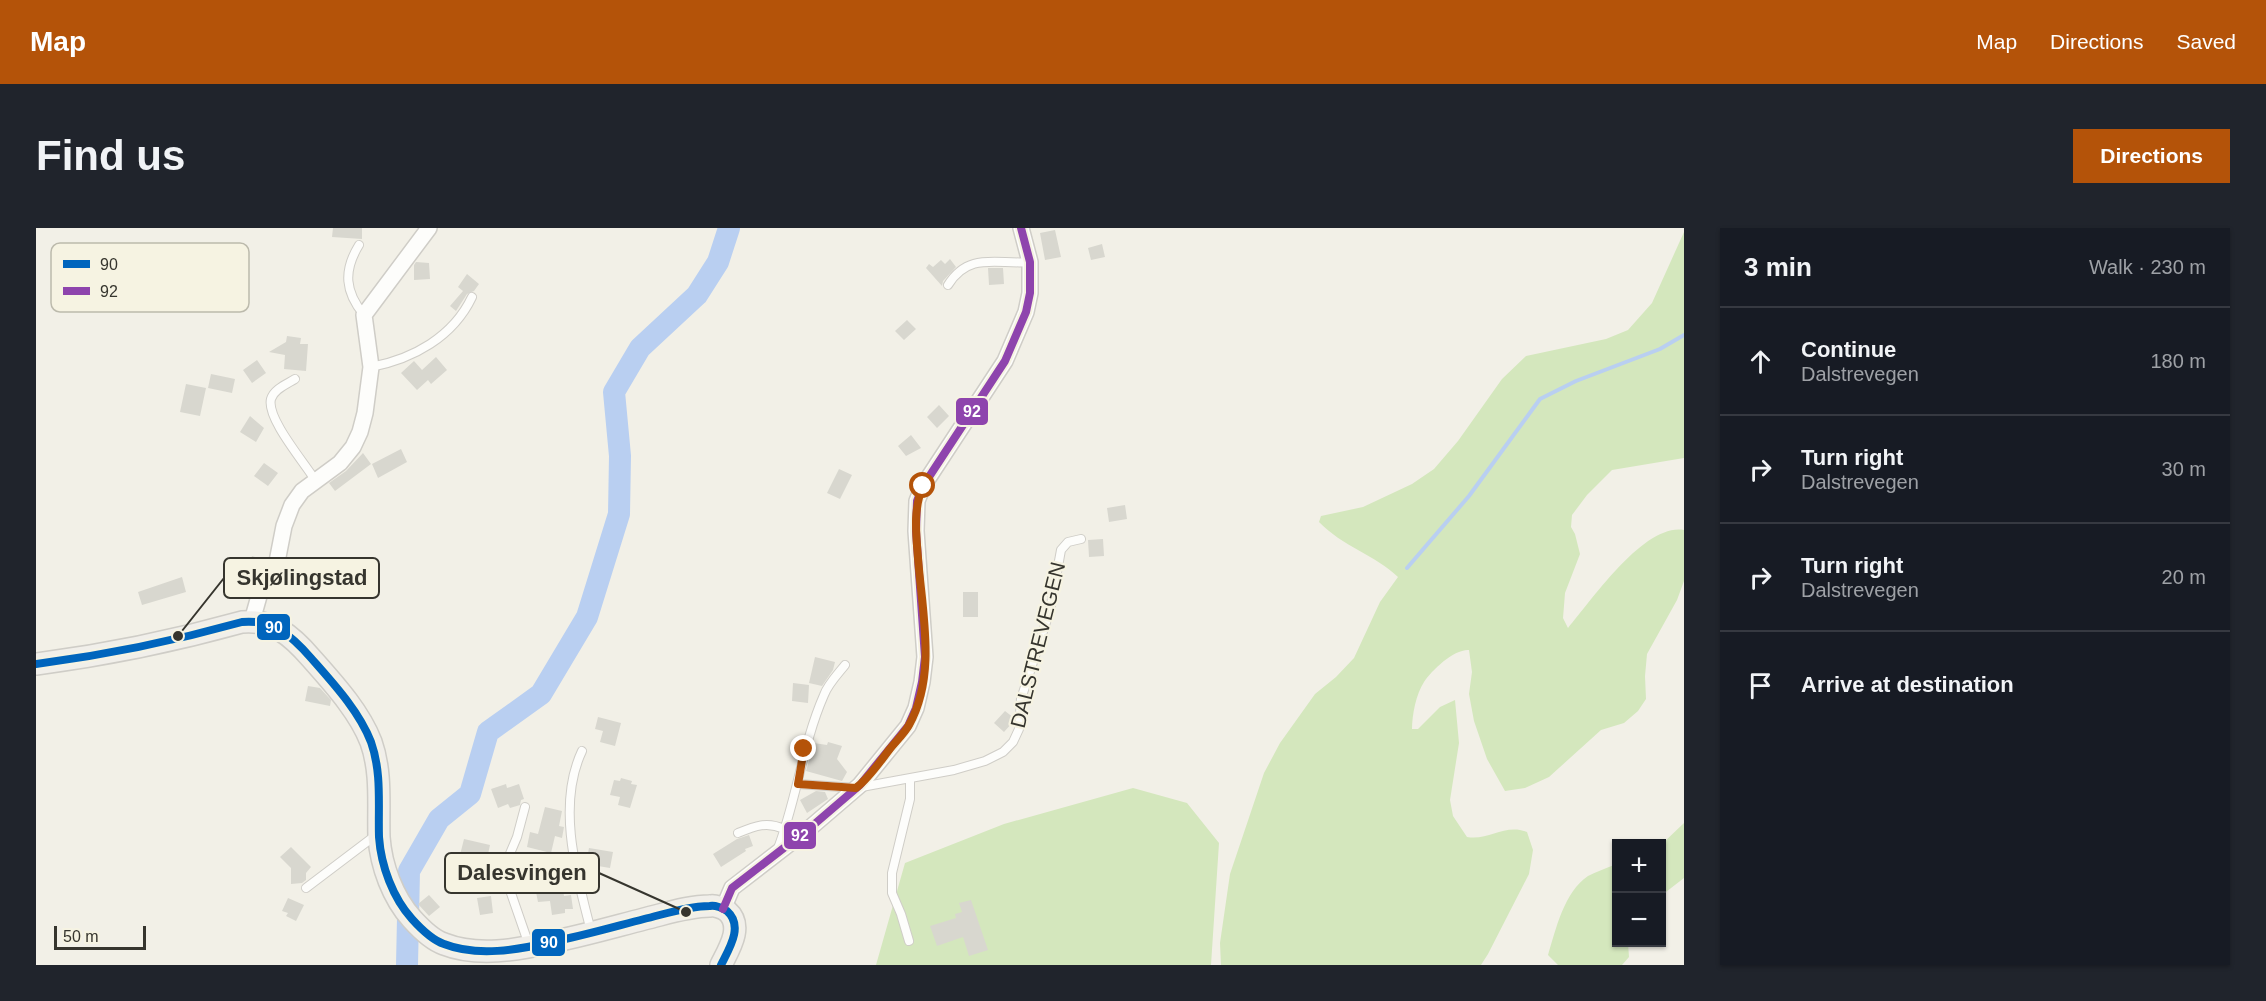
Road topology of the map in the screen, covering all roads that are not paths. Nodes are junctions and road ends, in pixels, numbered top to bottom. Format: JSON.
{"nodes":[{"id":1,"x":429,"y":228,"type":"edge"},
{"id":2,"x":1021,"y":228,"type":"edge"},
{"id":3,"x":359,"y":245,"type":"dead end"},
{"id":4,"x":1030,"y":262,"type":"junction"},
{"id":5,"x":948,"y":285,"type":"dead end"},
{"id":6,"x":472,"y":297,"type":"dead end"},
{"id":7,"x":364,"y":315,"type":"junction"},
{"id":8,"x":371,"y":367,"type":"junction"},
{"id":9,"x":295,"y":379,"type":"dead end"},
{"id":10,"x":315,"y":480,"type":"junction"},
{"id":11,"x":1082,"y":539,"type":"dead end"},
{"id":12,"x":252,"y":621,"type":"junction"},
{"id":13,"x":36,"y":664,"type":"edge"},
{"id":14,"x":845,"y":664,"type":"dead end"},
{"id":15,"x":582,"y":751,"type":"dead end"},
{"id":16,"x":910,"y":779,"type":"junction"},
{"id":17,"x":798,"y":784,"type":"junction"},
{"id":18,"x":856,"y":788,"type":"junction"},
{"id":19,"x":525,"y":807,"type":"dead end"},
{"id":20,"x":784,"y":829,"type":"junction"},
{"id":21,"x":379,"y":832,"type":"junction"},
{"id":22,"x":738,"y":833,"type":"dead end"},
{"id":23,"x":776,"y":852,"type":"junction"},
{"id":24,"x":306,"y":888,"type":"dead end"},
{"id":25,"x":723,"y":909,"type":"junction"},
{"id":26,"x":591,"y":932,"type":"junction"},
{"id":27,"x":909,"y":941,"type":"dead end"},
{"id":28,"x":529,"y":946,"type":"junction"},
{"id":29,"x":721,"y":965,"type":"edge"}],
"edges":[{"from":1,"to":7,"type":"street"},
{"from":2,"to":4,"type":"street"},
{"from":3,"to":7,"type":"lane"},
{"from":4,"to":5,"type":"lane"},
{"from":4,"to":18,"type":"street"},
{"from":6,"to":8,"type":"lane"},
{"from":7,"to":8,"type":"street"},
{"from":8,"to":10,"type":"street"},
{"from":9,"to":10,"type":"lane"},
{"from":10,"to":12,"type":"street"},
{"from":11,"to":16,"type":"lane","name":"DALSTREVEGEN"},
{"from":12,"to":13,"type":"main road"},
{"from":12,"to":21,"type":"main road"},
{"from":14,"to":17,"type":"lane"},
{"from":15,"to":26,"type":"lane"},
{"from":16,"to":18,"type":"lane","name":"DALSTREVEGEN"},
{"from":16,"to":27,"type":"lane"},
{"from":17,"to":18,"type":"lane","name":"DALSTREVEGEN"},
{"from":17,"to":20,"type":"lane"},
{"from":18,"to":23,"type":"street"},
{"from":19,"to":28,"type":"lane"},
{"from":20,"to":22,"type":"lane"},
{"from":20,"to":23,"type":"lane"},
{"from":21,"to":24,"type":"lane"},
{"from":21,"to":28,"type":"main road"},
{"from":23,"to":25,"type":"street"},
{"from":25,"to":26,"type":"main road"},
{"from":25,"to":29,"type":"main road"},
{"from":26,"to":28,"type":"main road"}]}
